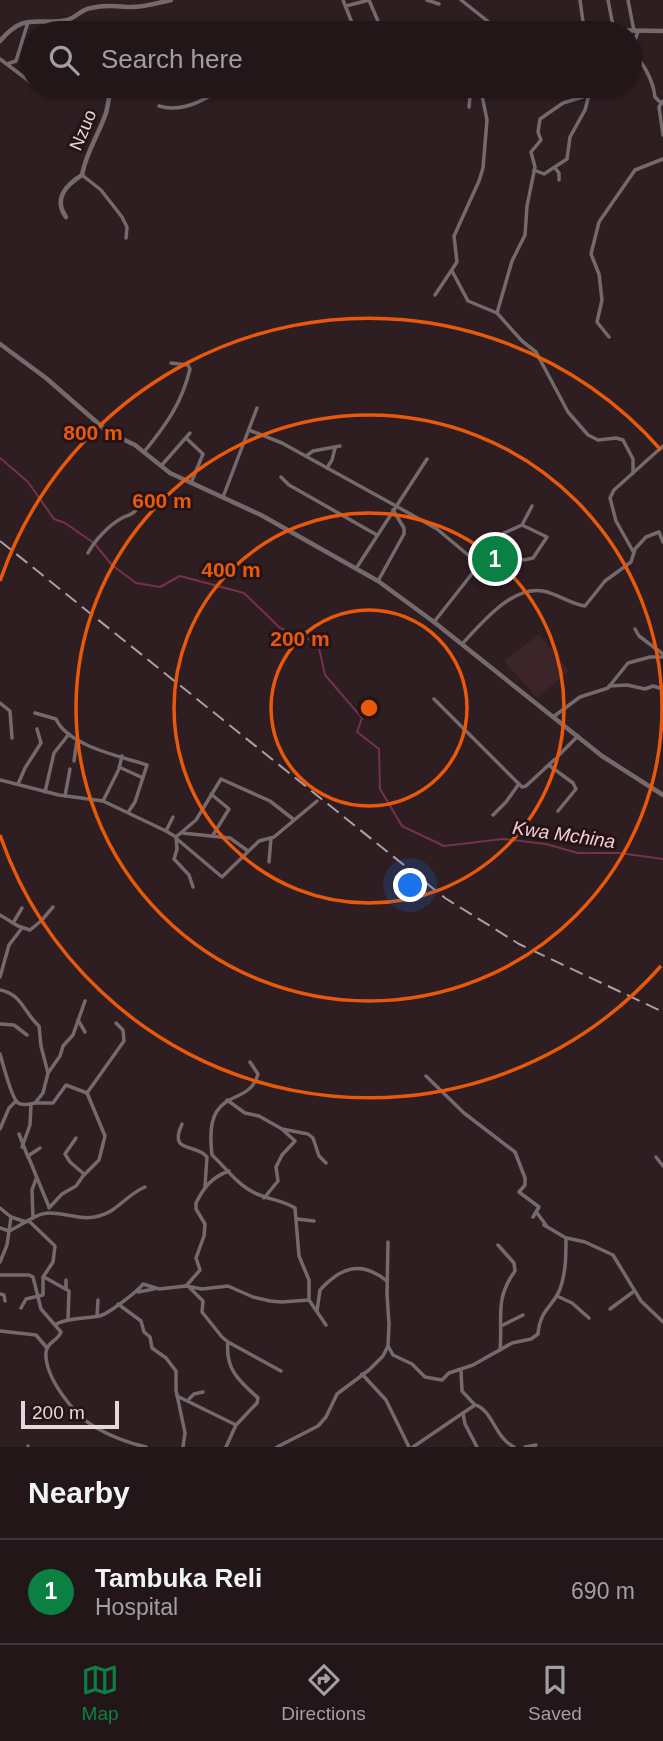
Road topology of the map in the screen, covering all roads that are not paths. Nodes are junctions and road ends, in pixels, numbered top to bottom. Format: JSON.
{"nodes":[{"id":1,"x":171,"y":0,"type":"edge"},
{"id":2,"x":343,"y":0,"type":"edge"},
{"id":3,"x":369,"y":0,"type":"edge"},
{"id":4,"x":427,"y":0,"type":"edge"},
{"id":5,"x":461,"y":0,"type":"edge"},
{"id":6,"x":580,"y":0,"type":"edge"},
{"id":7,"x":608,"y":0,"type":"edge"},
{"id":8,"x":628,"y":0,"type":"edge"},
{"id":9,"x":439,"y":4,"type":"dead end"},
{"id":10,"x":346,"y":6,"type":"junction"},
{"id":11,"x":50,"y":21,"type":"edge"},
{"id":12,"x":352,"y":21,"type":"edge"},
{"id":13,"x":378,"y":21,"type":"edge"},
{"id":14,"x":487,"y":21,"type":"edge"},
{"id":15,"x":583,"y":21,"type":"edge"},
{"id":16,"x":612,"y":21,"type":"edge"},
{"id":17,"x":633,"y":21,"type":"edge"},
{"id":18,"x":21,"y":25,"type":"edge"},
{"id":19,"x":642,"y":31,"type":"edge"},
{"id":20,"x":663,"y":32,"type":"edge"},
{"id":21,"x":0,"y":41,"type":"edge"},
{"id":22,"x":21,"y":43,"type":"edge"},
{"id":23,"x":0,"y":59,"type":"edge"},
{"id":24,"x":642,"y":62,"type":"edge"},
{"id":25,"x":8,"y":64,"type":"junction"},
{"id":26,"x":21,"y":74,"type":"edge"},
{"id":27,"x":108,"y":98,"type":"edge"},
{"id":28,"x":207,"y":98,"type":"edge"},
{"id":29,"x":470,"y":98,"type":"edge"},
{"id":30,"x":482,"y":98,"type":"edge"},
{"id":31,"x":574,"y":98,"type":"edge"},
{"id":32,"x":588,"y":98,"type":"edge"},
{"id":33,"x":662,"y":102,"type":"edge"},
{"id":34,"x":159,"y":106,"type":"dead end"},
{"id":35,"x":469,"y":107,"type":"dead end"},
{"id":36,"x":663,"y":135,"type":"edge"},
{"id":37,"x":663,"y":159,"type":"edge"},
{"id":38,"x":555,"y":168,"type":"junction"},
{"id":39,"x":534,"y":170,"type":"junction"},
{"id":40,"x":82,"y":175,"type":"junction"},
{"id":41,"x":559,"y":180,"type":"dead end"},
{"id":42,"x":66,"y":217,"type":"dead end"},
{"id":43,"x":125,"y":238,"type":"dead end"},
{"id":44,"x":452,"y":271,"type":"junction"},
{"id":45,"x":435,"y":295,"type":"dead end"},
{"id":46,"x":497,"y":313,"type":"junction"},
{"id":47,"x":609,"y":337,"type":"dead end"},
{"id":48,"x":0,"y":344,"type":"edge"},
{"id":49,"x":171,"y":363,"type":"dead end"},
{"id":50,"x":257,"y":408,"type":"dead end"},
{"id":51,"x":249,"y":430,"type":"junction"},
{"id":52,"x":190,"y":433,"type":"dead end"},
{"id":53,"x":186,"y":438,"type":"junction"},
{"id":54,"x":663,"y":446,"type":"edge"},
{"id":55,"x":144,"y":452,"type":"junction"},
{"id":56,"x":306,"y":456,"type":"junction"},
{"id":57,"x":427,"y":458,"type":"dead end"},
{"id":58,"x":161,"y":466,"type":"junction"},
{"id":59,"x":327,"y":468,"type":"junction"},
{"id":60,"x":633,"y":473,"type":"junction"},
{"id":61,"x":281,"y":477,"type":"dead end"},
{"id":62,"x":191,"y":483,"type":"junction"},
{"id":63,"x":223,"y":497,"type":"junction"},
{"id":64,"x":532,"y":506,"type":"dead end"},
{"id":65,"x":395,"y":508,"type":"junction"},
{"id":66,"x":137,"y":509,"type":"dead end"},
{"id":67,"x":522,"y":525,"type":"junction"},
{"id":68,"x":377,"y":535,"type":"junction"},
{"id":69,"x":663,"y":542,"type":"edge"},
{"id":70,"x":88,"y":553,"type":"dead end"},
{"id":71,"x":634,"y":553,"type":"junction"},
{"id":72,"x":479,"y":566,"type":"junction"},
{"id":73,"x":357,"y":567,"type":"junction"},
{"id":74,"x":378,"y":581,"type":"junction"},
{"id":75,"x":434,"y":622,"type":"junction"},
{"id":76,"x":635,"y":629,"type":"dead end"},
{"id":77,"x":462,"y":644,"type":"junction"},
{"id":78,"x":663,"y":656,"type":"edge"},
{"id":79,"x":609,"y":686,"type":"junction"},
{"id":80,"x":663,"y":689,"type":"edge"},
{"id":81,"x":434,"y":699,"type":"dead end"},
{"id":82,"x":0,"y":704,"type":"edge"},
{"id":83,"x":36,"y":713,"type":"dead end"},
{"id":84,"x":553,"y":717,"type":"junction"},
{"id":85,"x":37,"y":729,"type":"dead end"},
{"id":86,"x":69,"y":734,"type":"junction"},
{"id":87,"x":578,"y":736,"type":"junction"},
{"id":88,"x":12,"y":738,"type":"dead end"},
{"id":89,"x":77,"y":740,"type":"junction"},
{"id":90,"x":122,"y":756,"type":"junction"},
{"id":91,"x":74,"y":761,"type":"dead end"},
{"id":92,"x":549,"y":765,"type":"junction"},
{"id":93,"x":119,"y":767,"type":"junction"},
{"id":94,"x":70,"y":769,"type":"dead end"},
{"id":95,"x":143,"y":778,"type":"junction"},
{"id":96,"x":0,"y":780,"type":"edge"},
{"id":97,"x":18,"y":784,"type":"junction"},
{"id":98,"x":518,"y":784,"type":"junction"},
{"id":99,"x":46,"y":792,"type":"junction"},
{"id":100,"x":211,"y":794,"type":"junction"},
{"id":101,"x":663,"y":795,"type":"edge"},
{"id":102,"x":65,"y":796,"type":"junction"},
{"id":103,"x":103,"y":801,"type":"junction"},
{"id":104,"x":317,"y":801,"type":"dead end"},
{"id":105,"x":558,"y":811,"type":"dead end"},
{"id":106,"x":129,"y":812,"type":"junction"},
{"id":107,"x":492,"y":815,"type":"dead end"},
{"id":108,"x":173,"y":817,"type":"dead end"},
{"id":109,"x":293,"y":820,"type":"junction"},
{"id":110,"x":166,"y":831,"type":"junction"},
{"id":111,"x":183,"y":833,"type":"junction"},
{"id":112,"x":213,"y":835,"type":"junction"},
{"id":113,"x":176,"y":838,"type":"junction"},
{"id":114,"x":271,"y":838,"type":"junction"},
{"id":115,"x":248,"y":851,"type":"junction"},
{"id":116,"x":269,"y":862,"type":"dead end"},
{"id":117,"x":192,"y":887,"type":"dead end"},
{"id":118,"x":53,"y":907,"type":"dead end"},
{"id":119,"x":22,"y":908,"type":"dead end"},
{"id":120,"x":0,"y":915,"type":"edge"},
{"id":121,"x":18,"y":927,"type":"junction"},
{"id":122,"x":0,"y":976,"type":"edge"},
{"id":123,"x":0,"y":990,"type":"edge"},
{"id":124,"x":85,"y":1001,"type":"dead end"},
{"id":125,"x":0,"y":1018,"type":"edge"},
{"id":126,"x":78,"y":1020,"type":"junction"},
{"id":127,"x":116,"y":1023,"type":"dead end"},
{"id":128,"x":0,"y":1024,"type":"edge"},
{"id":129,"x":85,"y":1032,"type":"dead end"},
{"id":130,"x":26,"y":1035,"type":"dead end"},
{"id":131,"x":0,"y":1054,"type":"edge"},
{"id":132,"x":250,"y":1062,"type":"dead end"},
{"id":133,"x":48,"y":1073,"type":"junction"},
{"id":134,"x":426,"y":1076,"type":"dead end"},
{"id":135,"x":87,"y":1093,"type":"junction"},
{"id":136,"x":227,"y":1100,"type":"junction"},
{"id":137,"x":16,"y":1101,"type":"junction"},
{"id":138,"x":33,"y":1103,"type":"junction"},
{"id":139,"x":182,"y":1124,"type":"dead end"},
{"id":140,"x":0,"y":1129,"type":"edge"},
{"id":141,"x":282,"y":1129,"type":"junction"},
{"id":142,"x":19,"y":1133,"type":"dead end"},
{"id":143,"x":76,"y":1138,"type":"dead end"},
{"id":144,"x":22,"y":1147,"type":"junction"},
{"id":145,"x":40,"y":1148,"type":"dead end"},
{"id":146,"x":656,"y":1157,"type":"dead end"},
{"id":147,"x":28,"y":1158,"type":"junction"},
{"id":148,"x":326,"y":1163,"type":"dead end"},
{"id":149,"x":663,"y":1166,"type":"edge"},
{"id":150,"x":229,"y":1171,"type":"junction"},
{"id":151,"x":85,"y":1174,"type":"junction"},
{"id":152,"x":37,"y":1179,"type":"junction"},
{"id":153,"x":205,"y":1186,"type":"junction"},
{"id":154,"x":145,"y":1187,"type":"dead end"},
{"id":155,"x":264,"y":1198,"type":"junction"},
{"id":156,"x":0,"y":1208,"type":"edge"},
{"id":157,"x":49,"y":1210,"type":"junction"},
{"id":158,"x":537,"y":1213,"type":"junction"},
{"id":159,"x":11,"y":1217,"type":"junction"},
{"id":160,"x":533,"y":1217,"type":"dead end"},
{"id":161,"x":297,"y":1219,"type":"junction"},
{"id":162,"x":30,"y":1221,"type":"junction"},
{"id":163,"x":314,"y":1221,"type":"dead end"},
{"id":164,"x":0,"y":1228,"type":"edge"},
{"id":165,"x":9,"y":1231,"type":"junction"},
{"id":166,"x":566,"y":1238,"type":"junction"},
{"id":167,"x":388,"y":1242,"type":"dead end"},
{"id":168,"x":498,"y":1245,"type":"dead end"},
{"id":169,"x":0,"y":1262,"type":"edge"},
{"id":170,"x":0,"y":1275,"type":"edge"},
{"id":171,"x":43,"y":1277,"type":"junction"},
{"id":172,"x":66,"y":1280,"type":"dead end"},
{"id":173,"x":387,"y":1281,"type":"junction"},
{"id":174,"x":187,"y":1287,"type":"junction"},
{"id":175,"x":66,"y":1289,"type":"junction"},
{"id":176,"x":634,"y":1292,"type":"junction"},
{"id":177,"x":0,"y":1294,"type":"edge"},
{"id":178,"x":556,"y":1296,"type":"junction"},
{"id":179,"x":38,"y":1297,"type":"junction"},
{"id":180,"x":98,"y":1300,"type":"dead end"},
{"id":181,"x":309,"y":1300,"type":"junction"},
{"id":182,"x":5,"y":1301,"type":"dead end"},
{"id":183,"x":118,"y":1304,"type":"junction"},
{"id":184,"x":21,"y":1308,"type":"dead end"},
{"id":185,"x":610,"y":1309,"type":"dead end"},
{"id":186,"x":317,"y":1313,"type":"junction"},
{"id":187,"x":523,"y":1315,"type":"dead end"},
{"id":188,"x":97,"y":1316,"type":"junction"},
{"id":189,"x":589,"y":1318,"type":"dead end"},
{"id":190,"x":68,"y":1319,"type":"junction"},
{"id":191,"x":663,"y":1322,"type":"edge"},
{"id":192,"x":56,"y":1324,"type":"junction"},
{"id":193,"x":327,"y":1325,"type":"dead end"},
{"id":194,"x":501,"y":1327,"type":"junction"},
{"id":195,"x":0,"y":1331,"type":"edge"},
{"id":196,"x":228,"y":1342,"type":"junction"},
{"id":197,"x":388,"y":1346,"type":"junction"},
{"id":198,"x":47,"y":1349,"type":"junction"},
{"id":199,"x":500,"y":1350,"type":"junction"},
{"id":200,"x":281,"y":1371,"type":"dead end"},
{"id":201,"x":461,"y":1371,"type":"junction"},
{"id":202,"x":362,"y":1374,"type":"junction"},
{"id":203,"x":203,"y":1392,"type":"dead end"},
{"id":204,"x":177,"y":1396,"type":"junction"},
{"id":205,"x":187,"y":1399,"type":"junction"},
{"id":206,"x":475,"y":1405,"type":"junction"},
{"id":207,"x":463,"y":1413,"type":"junction"},
{"id":208,"x":236,"y":1425,"type":"junction"},
{"id":209,"x":536,"y":1446,"type":"edge"},
{"id":210,"x":146,"y":1447,"type":"edge"},
{"id":211,"x":183,"y":1447,"type":"edge"},
{"id":212,"x":226,"y":1447,"type":"edge"},
{"id":213,"x":277,"y":1447,"type":"edge"},
{"id":214,"x":411,"y":1447,"type":"edge"},
{"id":215,"x":477,"y":1447,"type":"edge"},
{"id":216,"x":514,"y":1447,"type":"edge"},
{"id":217,"x":525,"y":1447,"type":"edge"}],
"edges":[{"from":1,"to":11,"type":"street"},
{"from":2,"to":10,"type":"street"},
{"from":3,"to":10,"type":"street"},
{"from":3,"to":13,"type":"street"},
{"from":4,"to":9,"type":"street"},
{"from":5,"to":14,"type":"street"},
{"from":6,"to":15,"type":"street"},
{"from":7,"to":16,"type":"street"},
{"from":8,"to":17,"type":"street"},
{"from":10,"to":12,"type":"street"},
{"from":18,"to":21,"type":"street"},
{"from":19,"to":20,"type":"street"},
{"from":22,"to":25,"type":"street"},
{"from":23,"to":25,"type":"street"},
{"from":24,"to":33,"type":"street"},
{"from":25,"to":26,"type":"street"},
{"from":27,"to":40,"type":"street","name":"Nzuo"},
{"from":28,"to":34,"type":"street"},
{"from":29,"to":35,"type":"street"},
{"from":30,"to":44,"type":"street"},
{"from":31,"to":39,"type":"street"},
{"from":32,"to":38,"type":"street"},
{"from":33,"to":36,"type":"street"},
{"from":37,"to":47,"type":"street"},
{"from":38,"to":39,"type":"street"},
{"from":38,"to":41,"type":"street"},
{"from":39,"to":46,"type":"street"},
{"from":40,"to":42,"type":"street","name":"Nzuo"},
{"from":40,"to":43,"type":"street"},
{"from":44,"to":45,"type":"street"},
{"from":44,"to":46,"type":"street"},
{"from":46,"to":60,"type":"street"},
{"from":48,"to":55,"type":"street"},
{"from":49,"to":55,"type":"street"},
{"from":50,"to":51,"type":"street"},
{"from":51,"to":56,"type":"street"},
{"from":51,"to":63,"type":"street"},
{"from":52,"to":53,"type":"street"},
{"from":53,"to":58,"type":"street"},
{"from":53,"to":62,"type":"street"},
{"from":54,"to":60,"type":"street"},
{"from":55,"to":58,"type":"street"},
{"from":56,"to":59,"type":"street"},
{"from":56,"to":59,"type":"street"},
{"from":57,"to":65,"type":"street"},
{"from":58,"to":62,"type":"street"},
{"from":59,"to":65,"type":"street"},
{"from":60,"to":71,"type":"street"},
{"from":61,"to":68,"type":"street"},
{"from":62,"to":63,"type":"street"},
{"from":63,"to":73,"type":"street"},
{"from":64,"to":67,"type":"street"},
{"from":65,"to":68,"type":"street"},
{"from":65,"to":72,"type":"street"},
{"from":65,"to":74,"type":"street"},
{"from":66,"to":70,"type":"street"},
{"from":67,"to":72,"type":"street"},
{"from":67,"to":72,"type":"street"},
{"from":68,"to":73,"type":"street"},
{"from":69,"to":71,"type":"street"},
{"from":71,"to":77,"type":"street"},
{"from":72,"to":75,"type":"street"},
{"from":73,"to":74,"type":"street"},
{"from":74,"to":75,"type":"street"},
{"from":75,"to":77,"type":"street"},
{"from":76,"to":78,"type":"street"},
{"from":77,"to":84,"type":"street"},
{"from":78,"to":79,"type":"street"},
{"from":79,"to":80,"type":"street"},
{"from":79,"to":84,"type":"street"},
{"from":81,"to":98,"type":"street"},
{"from":82,"to":88,"type":"street"},
{"from":83,"to":86,"type":"street"},
{"from":84,"to":87,"type":"street"},
{"from":85,"to":97,"type":"street"},
{"from":86,"to":89,"type":"street"},
{"from":86,"to":99,"type":"street"},
{"from":87,"to":92,"type":"street"},
{"from":87,"to":101,"type":"street"},
{"from":89,"to":90,"type":"street"},
{"from":89,"to":91,"type":"street"},
{"from":90,"to":93,"type":"street"},
{"from":90,"to":95,"type":"street"},
{"from":92,"to":98,"type":"street"},
{"from":92,"to":105,"type":"street"},
{"from":93,"to":95,"type":"street"},
{"from":93,"to":103,"type":"street"},
{"from":94,"to":102,"type":"street"},
{"from":95,"to":106,"type":"street"},
{"from":96,"to":97,"type":"street"},
{"from":97,"to":99,"type":"street"},
{"from":98,"to":107,"type":"street"},
{"from":99,"to":102,"type":"street"},
{"from":100,"to":109,"type":"street"},
{"from":100,"to":111,"type":"street"},
{"from":100,"to":112,"type":"street"},
{"from":102,"to":103,"type":"street"},
{"from":103,"to":106,"type":"street"},
{"from":104,"to":109,"type":"street"},
{"from":106,"to":110,"type":"street"},
{"from":108,"to":110,"type":"street"},
{"from":109,"to":114,"type":"street"},
{"from":110,"to":113,"type":"street"},
{"from":111,"to":112,"type":"street"},
{"from":111,"to":113,"type":"street"},
{"from":112,"to":115,"type":"street"},
{"from":113,"to":115,"type":"street"},
{"from":113,"to":117,"type":"street"},
{"from":114,"to":115,"type":"street"},
{"from":114,"to":116,"type":"street"},
{"from":118,"to":121,"type":"street"},
{"from":119,"to":121,"type":"street"},
{"from":120,"to":121,"type":"street"},
{"from":121,"to":122,"type":"street"},
{"from":123,"to":133,"type":"street"},
{"from":124,"to":126,"type":"street"},
{"from":125,"to":128,"type":"street"},
{"from":126,"to":129,"type":"street"},
{"from":126,"to":133,"type":"street"},
{"from":127,"to":135,"type":"street"},
{"from":128,"to":130,"type":"street"},
{"from":131,"to":137,"type":"street"},
{"from":132,"to":136,"type":"street"},
{"from":133,"to":138,"type":"street"},
{"from":134,"to":158,"type":"street"},
{"from":135,"to":138,"type":"street"},
{"from":135,"to":151,"type":"street"},
{"from":136,"to":141,"type":"street"},
{"from":136,"to":150,"type":"street"},
{"from":137,"to":138,"type":"street"},
{"from":137,"to":140,"type":"street"},
{"from":138,"to":144,"type":"street"},
{"from":139,"to":153,"type":"street"},
{"from":141,"to":148,"type":"street"},
{"from":141,"to":155,"type":"street"},
{"from":142,"to":144,"type":"street"},
{"from":143,"to":151,"type":"street"},
{"from":144,"to":147,"type":"street"},
{"from":145,"to":147,"type":"street"},
{"from":146,"to":149,"type":"street"},
{"from":147,"to":152,"type":"street"},
{"from":150,"to":153,"type":"street"},
{"from":150,"to":155,"type":"street"},
{"from":151,"to":157,"type":"street"},
{"from":152,"to":157,"type":"street"},
{"from":152,"to":162,"type":"street"},
{"from":153,"to":174,"type":"street"},
{"from":154,"to":157,"type":"street"},
{"from":155,"to":161,"type":"street"},
{"from":156,"to":159,"type":"street"},
{"from":157,"to":162,"type":"street"},
{"from":158,"to":160,"type":"street"},
{"from":158,"to":166,"type":"street"},
{"from":159,"to":162,"type":"street"},
{"from":159,"to":165,"type":"street"},
{"from":161,"to":163,"type":"street"},
{"from":161,"to":181,"type":"street"},
{"from":162,"to":165,"type":"street"},
{"from":162,"to":171,"type":"street"},
{"from":164,"to":165,"type":"street"},
{"from":165,"to":169,"type":"street"},
{"from":166,"to":176,"type":"street"},
{"from":166,"to":178,"type":"street"},
{"from":167,"to":173,"type":"street"},
{"from":168,"to":194,"type":"street"},
{"from":170,"to":179,"type":"street"},
{"from":171,"to":175,"type":"street"},
{"from":171,"to":179,"type":"street"},
{"from":172,"to":175,"type":"street"},
{"from":173,"to":186,"type":"street"},
{"from":173,"to":197,"type":"street"},
{"from":174,"to":181,"type":"street"},
{"from":174,"to":183,"type":"street"},
{"from":174,"to":196,"type":"street"},
{"from":175,"to":190,"type":"street"},
{"from":176,"to":185,"type":"street"},
{"from":176,"to":191,"type":"street"},
{"from":177,"to":182,"type":"street"},
{"from":178,"to":189,"type":"street"},
{"from":178,"to":199,"type":"street"},
{"from":179,"to":184,"type":"street"},
{"from":179,"to":192,"type":"street"},
{"from":180,"to":188,"type":"street"},
{"from":181,"to":186,"type":"street"},
{"from":183,"to":188,"type":"street"},
{"from":183,"to":204,"type":"street"},
{"from":186,"to":193,"type":"street"},
{"from":187,"to":194,"type":"street"},
{"from":188,"to":190,"type":"street"},
{"from":190,"to":192,"type":"street"},
{"from":192,"to":198,"type":"street"},
{"from":194,"to":199,"type":"street"},
{"from":195,"to":198,"type":"street"},
{"from":196,"to":200,"type":"street"},
{"from":196,"to":208,"type":"street"},
{"from":197,"to":201,"type":"street"},
{"from":197,"to":202,"type":"street"},
{"from":198,"to":210,"type":"street"},
{"from":199,"to":201,"type":"street"},
{"from":201,"to":206,"type":"street"},
{"from":202,"to":213,"type":"street"},
{"from":202,"to":214,"type":"street"},
{"from":203,"to":205,"type":"street"},
{"from":204,"to":205,"type":"street"},
{"from":204,"to":211,"type":"street"},
{"from":205,"to":208,"type":"street"},
{"from":206,"to":207,"type":"street"},
{"from":206,"to":216,"type":"street"},
{"from":207,"to":214,"type":"street"},
{"from":207,"to":215,"type":"street"},
{"from":208,"to":212,"type":"street"},
{"from":209,"to":217,"type":"street"}]}
